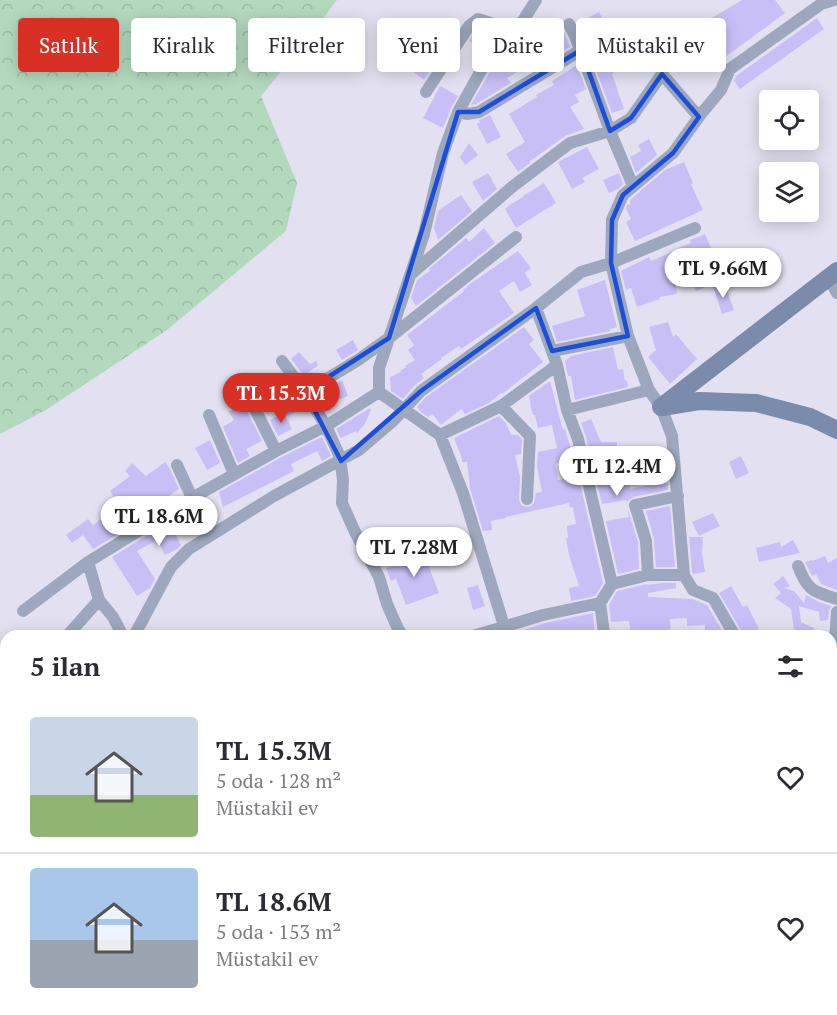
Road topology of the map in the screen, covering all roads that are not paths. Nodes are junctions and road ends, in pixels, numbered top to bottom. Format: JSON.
{"nodes":[{"id":1,"x":536,"y":0,"type":"edge"},
{"id":2,"x":834,"y":0,"type":"edge"},
{"id":3,"x":525,"y":18,"type":"edge"},
{"id":4,"x":472,"y":24,"type":"edge"},
{"id":5,"x":569,"y":24,"type":"dead end"},
{"id":6,"x":576,"y":39,"type":"edge"},
{"id":7,"x":576,"y":52,"type":"edge"},
{"id":8,"x":480,"y":72,"type":"edge"},
{"id":9,"x":588,"y":72,"type":"edge"},
{"id":10,"x":426,"y":92,"type":"dead end"},
{"id":11,"x":458,"y":112,"type":"junction"},
{"id":12,"x":699,"y":117,"type":"junction"},
{"id":13,"x":610,"y":131,"type":"junction"},
{"id":14,"x":633,"y":186,"type":"junction"},
{"id":15,"x":695,"y":228,"type":"dead end"},
{"id":16,"x":516,"y":237,"type":"dead end"},
{"id":17,"x":611,"y":263,"type":"junction"},
{"id":18,"x":409,"y":276,"type":"junction"},
{"id":19,"x":834,"y":280,"type":"edge"},
{"id":20,"x":536,"y":308,"type":"junction"},
{"id":21,"x":628,"y":336,"type":"junction"},
{"id":22,"x":389,"y":338,"type":"junction"},
{"id":23,"x":552,"y":351,"type":"junction"},
{"id":24,"x":282,"y":362,"type":"dead end"},
{"id":25,"x":557,"y":364,"type":"junction"},
{"id":26,"x":244,"y":387,"type":"dead end"},
{"id":27,"x":649,"y":390,"type":"junction"},
{"id":28,"x":305,"y":392,"type":"junction"},
{"id":29,"x":379,"y":392,"type":"junction"},
{"id":30,"x":501,"y":406,"type":"junction"},
{"id":31,"x":661,"y":407,"type":"junction"},
{"id":32,"x":403,"y":410,"type":"junction"},
{"id":33,"x":567,"y":410,"type":"junction"},
{"id":34,"x":209,"y":415,"type":"dead end"},
{"id":35,"x":326,"y":426,"type":"junction"},
{"id":36,"x":837,"y":430,"type":"edge"},
{"id":37,"x":440,"y":435,"type":"junction"},
{"id":38,"x":276,"y":450,"type":"junction"},
{"id":39,"x":341,"y":461,"type":"junction"},
{"id":40,"x":177,"y":465,"type":"dead end"},
{"id":41,"x":234,"y":474,"type":"junction"},
{"id":42,"x":678,"y":496,"type":"junction"},
{"id":43,"x":192,"y":498,"type":"junction"},
{"id":44,"x":527,"y":499,"type":"dead end"},
{"id":45,"x":88,"y":562,"type":"junction"},
{"id":46,"x":798,"y":567,"type":"dead end"},
{"id":47,"x":648,"y":575,"type":"junction"},
{"id":48,"x":684,"y":575,"type":"junction"},
{"id":49,"x":612,"y":584,"type":"junction"},
{"id":50,"x":837,"y":599,"type":"edge"},
{"id":51,"x":99,"y":600,"type":"junction"},
{"id":52,"x":600,"y":603,"type":"junction"},
{"id":53,"x":23,"y":611,"type":"dead end"},
{"id":54,"x":837,"y":612,"type":"edge"},
{"id":55,"x":504,"y":626,"type":"junction"},
{"id":56,"x":72,"y":630,"type":"edge"},
{"id":57,"x":120,"y":630,"type":"edge"},
{"id":58,"x":137,"y":630,"type":"edge"},
{"id":59,"x":399,"y":630,"type":"edge"},
{"id":60,"x":496,"y":630,"type":"edge"},
{"id":61,"x":604,"y":630,"type":"edge"},
{"id":62,"x":732,"y":630,"type":"edge"},
{"id":63,"x":836,"y":630,"type":"edge"}],
"edges":[{"from":1,"to":3,"type":"street"},
{"from":2,"to":12,"type":"street"},
{"from":4,"to":10,"type":"street"},
{"from":5,"to":6,"type":"street"},
{"from":7,"to":11,"type":"street"},
{"from":8,"to":11,"type":"street"},
{"from":9,"to":13,"type":"street"},
{"from":11,"to":18,"type":"street"},
{"from":12,"to":13,"type":"street"},
{"from":12,"to":14,"type":"street"},
{"from":13,"to":14,"type":"street"},
{"from":13,"to":18,"type":"street"},
{"from":14,"to":17,"type":"street"},
{"from":15,"to":17,"type":"street"},
{"from":16,"to":22,"type":"street"},
{"from":17,"to":20,"type":"street"},
{"from":17,"to":21,"type":"street"},
{"from":18,"to":22,"type":"street"},
{"from":19,"to":31,"type":"street"},
{"from":20,"to":23,"type":"street"},
{"from":20,"to":32,"type":"street"},
{"from":21,"to":23,"type":"street"},
{"from":21,"to":27,"type":"street"},
{"from":22,"to":28,"type":"street"},
{"from":22,"to":29,"type":"street"},
{"from":23,"to":25,"type":"street"},
{"from":24,"to":28,"type":"street"},
{"from":25,"to":30,"type":"street"},
{"from":25,"to":33,"type":"street"},
{"from":26,"to":38,"type":"street"},
{"from":27,"to":31,"type":"street"},
{"from":27,"to":33,"type":"street"},
{"from":28,"to":35,"type":"street"},
{"from":29,"to":32,"type":"street"},
{"from":29,"to":35,"type":"street"},
{"from":30,"to":37,"type":"street"},
{"from":30,"to":44,"type":"street"},
{"from":31,"to":36,"type":"street"},
{"from":31,"to":42,"type":"street"},
{"from":32,"to":37,"type":"street"},
{"from":32,"to":39,"type":"street"},
{"from":33,"to":49,"type":"street"},
{"from":34,"to":41,"type":"street"},
{"from":35,"to":38,"type":"street"},
{"from":35,"to":39,"type":"street"},
{"from":37,"to":55,"type":"street"},
{"from":38,"to":41,"type":"street"},
{"from":39,"to":58,"type":"street"},
{"from":39,"to":59,"type":"street"},
{"from":40,"to":43,"type":"street"},
{"from":41,"to":43,"type":"street"},
{"from":42,"to":47,"type":"street"},
{"from":42,"to":48,"type":"street"},
{"from":43,"to":45,"type":"street"},
{"from":45,"to":51,"type":"street"},
{"from":45,"to":53,"type":"street"},
{"from":46,"to":50,"type":"street"},
{"from":47,"to":48,"type":"street"},
{"from":47,"to":49,"type":"street"},
{"from":48,"to":62,"type":"street"},
{"from":49,"to":52,"type":"street"},
{"from":51,"to":56,"type":"street"},
{"from":51,"to":57,"type":"street"},
{"from":52,"to":55,"type":"street"},
{"from":52,"to":61,"type":"street"},
{"from":54,"to":63,"type":"street"},
{"from":55,"to":60,"type":"street"}]}
